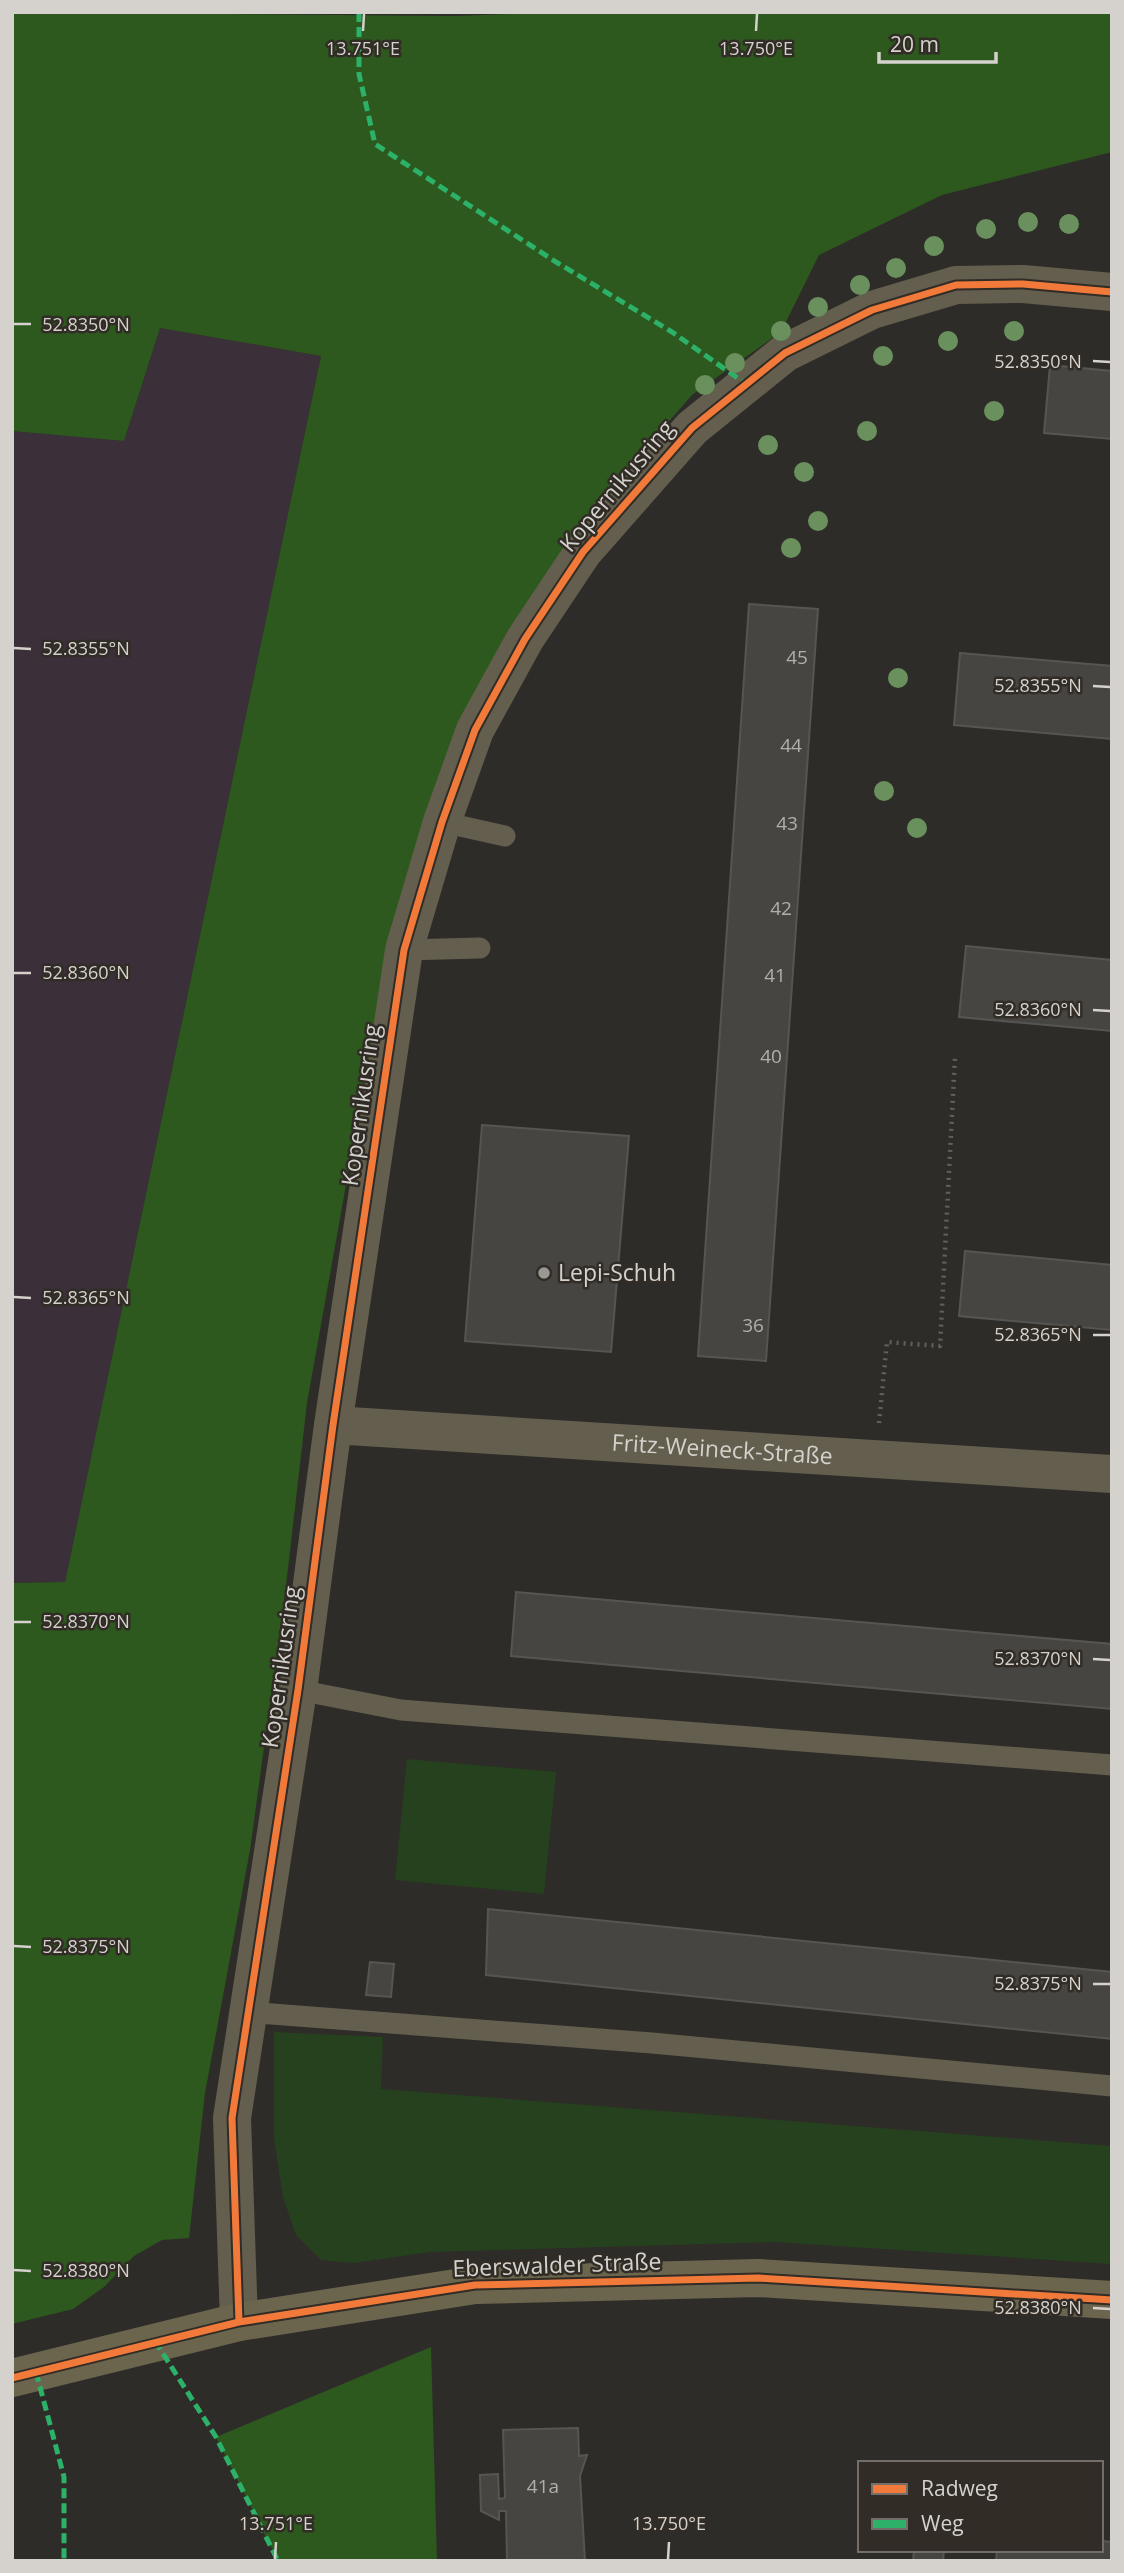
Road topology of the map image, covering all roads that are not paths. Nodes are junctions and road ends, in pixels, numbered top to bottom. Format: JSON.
{"nodes":[{"id":1,"x":1112,"y":292,"type":"edge"},
{"id":2,"x":442,"y":822,"type":"junction"},
{"id":3,"x":505,"y":836,"type":"dead end"},
{"id":4,"x":480,"y":948,"type":"dead end"},
{"id":5,"x":404,"y":950,"type":"junction"},
{"id":6,"x":333,"y":1425,"type":"junction"},
{"id":7,"x":1112,"y":1474,"type":"edge"},
{"id":8,"x":298,"y":1690,"type":"junction"},
{"id":9,"x":1112,"y":1765,"type":"edge"},
{"id":10,"x":246,"y":2012,"type":"junction"},
{"id":11,"x":1112,"y":2086,"type":"edge"},
{"id":12,"x":1112,"y":2300,"type":"edge"},
{"id":13,"x":239,"y":2322,"type":"junction"},
{"id":14,"x":12,"y":2378,"type":"edge"}],
"edges":[{"from":1,"to":2,"type":"street","name":"Kopernikusring"},
{"from":2,"to":3,"type":"lane"},
{"from":2,"to":5,"type":"street","name":"Kopernikusring"},
{"from":4,"to":5,"type":"lane"},
{"from":5,"to":6,"type":"street","name":"Kopernikusring"},
{"from":6,"to":7,"type":"street","name":"Fritz-Weineck-Straße"},
{"from":6,"to":8,"type":"street","name":"Kopernikusring"},
{"from":8,"to":9,"type":"lane"},
{"from":8,"to":10,"type":"street","name":"Kopernikusring"},
{"from":10,"to":11,"type":"lane"},
{"from":10,"to":13,"type":"street","name":"Kopernikusring"},
{"from":12,"to":13,"type":"main road","name":"Eberswalder Straße"},
{"from":13,"to":14,"type":"main road","name":"Eberswalder Straße"}]}
